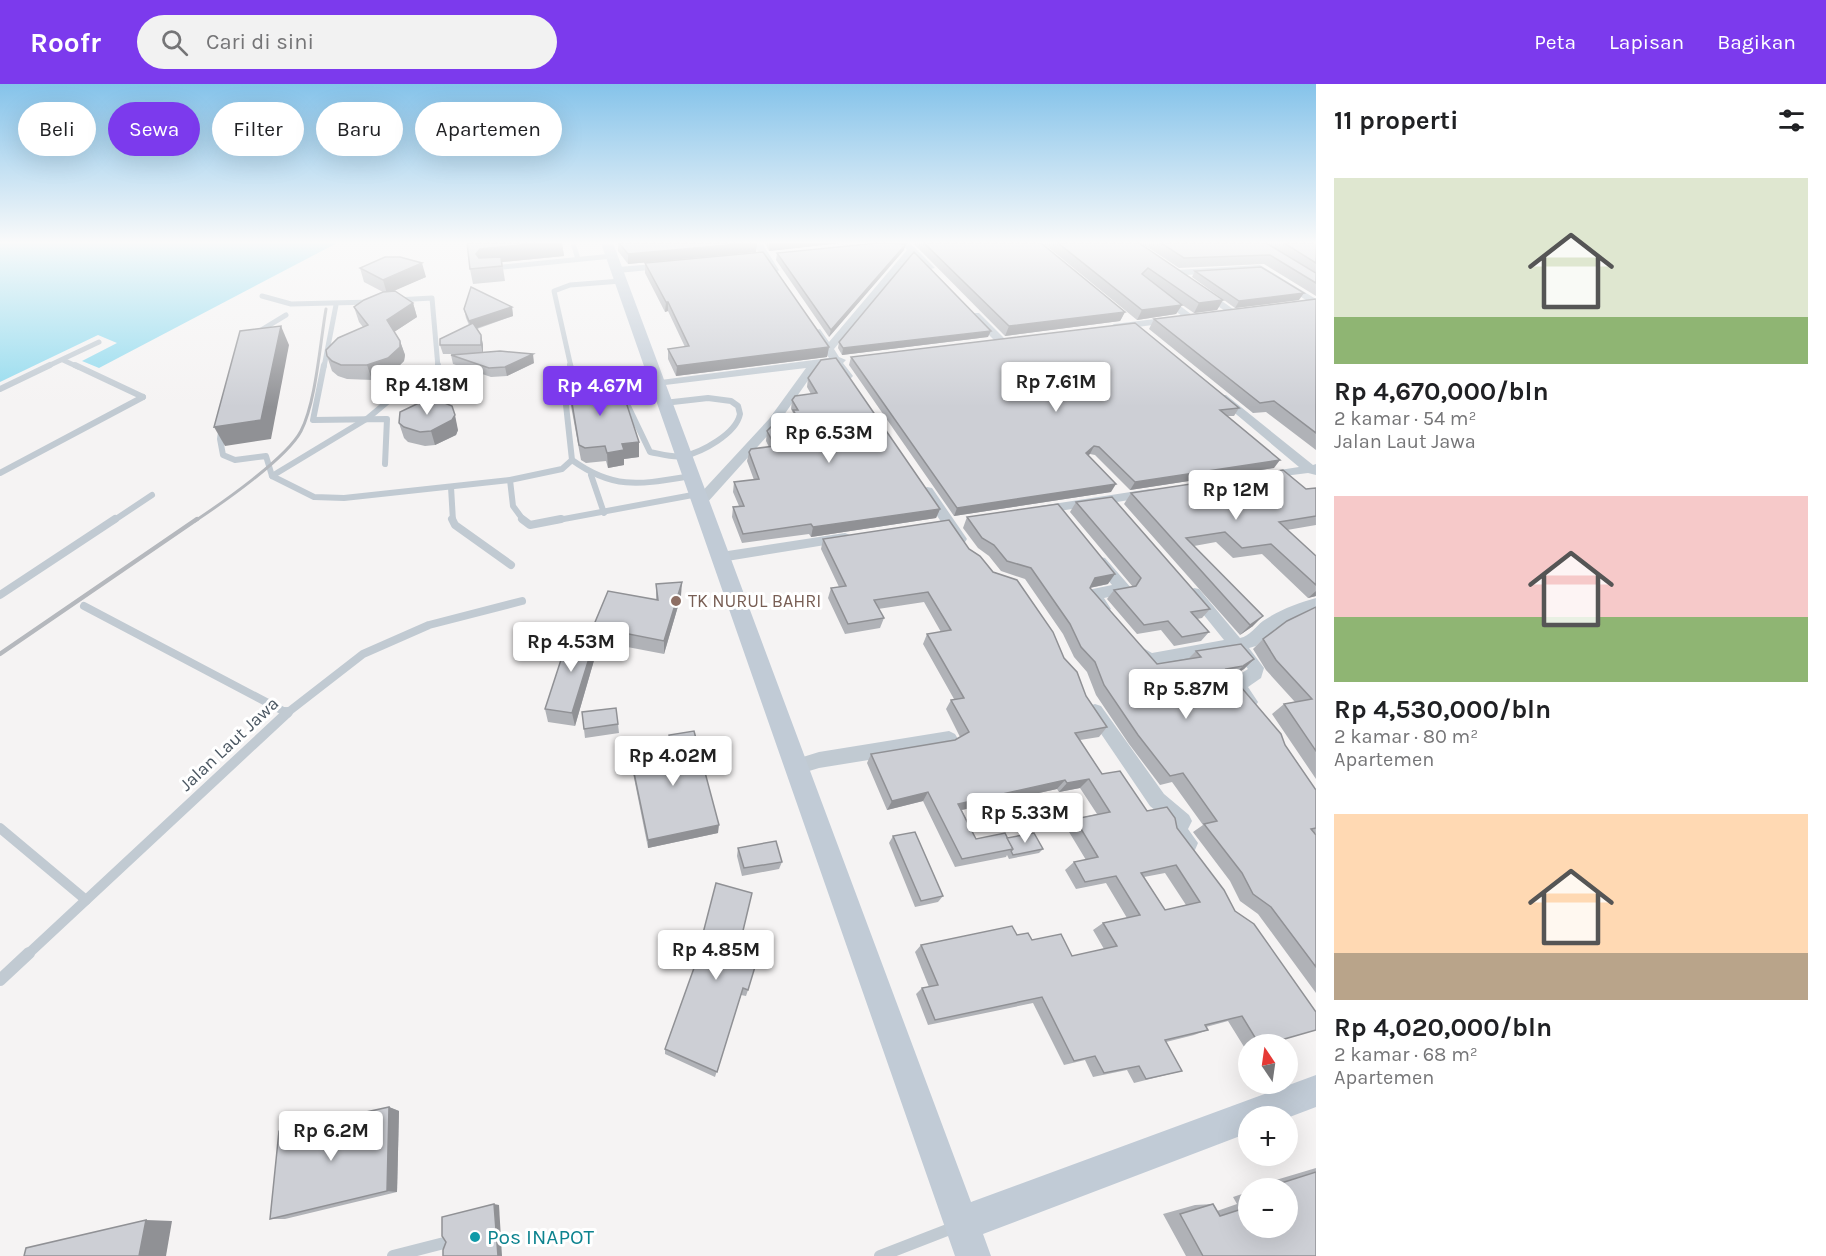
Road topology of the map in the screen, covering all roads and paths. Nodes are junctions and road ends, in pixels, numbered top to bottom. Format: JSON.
{"nodes":[{"id":1,"x":268,"y":298,"type":"edge"},
{"id":2,"x":555,"y":298,"type":"edge"},
{"id":3,"x":628,"y":298,"type":"edge"},
{"id":4,"x":868,"y":298,"type":"edge"},
{"id":5,"x":1169,"y":298,"type":"edge"},
{"id":6,"x":1210,"y":298,"type":"edge"},
{"id":7,"x":389,"y":301,"type":"edge"},
{"id":8,"x":379,"y":302,"type":"edge"},
{"id":9,"x":1316,"y":303,"type":"edge"},
{"id":10,"x":336,"y":305,"type":"junction"},
{"id":11,"x":1291,"y":306,"type":"edge"},
{"id":12,"x":968,"y":308,"type":"edge"},
{"id":13,"x":1244,"y":311,"type":"edge"},
{"id":14,"x":1232,"y":313,"type":"junction"},
{"id":15,"x":286,"y":315,"type":"dead end"},
{"id":16,"x":1201,"y":316,"type":"junction"},
{"id":17,"x":809,"y":321,"type":"edge"},
{"id":18,"x":1101,"y":329,"type":"edge"},
{"id":19,"x":248,"y":339,"type":"edge"},
{"id":20,"x":99,"y":342,"type":"dead end"},
{"id":21,"x":989,"y":343,"type":"edge"},
{"id":22,"x":828,"y":349,"type":"junction"},
{"id":23,"x":63,"y":360,"type":"junction"},
{"id":24,"x":842,"y":360,"type":"junction"},
{"id":25,"x":815,"y":363,"type":"junction"},
{"id":26,"x":855,"y":387,"type":"edge"},
{"id":27,"x":0,"y":389,"type":"edge"},
{"id":28,"x":1213,"y":389,"type":"edge"},
{"id":29,"x":661,"y":393,"type":"junction"},
{"id":30,"x":626,"y":402,"type":"edge"},
{"id":31,"x":368,"y":418,"type":"junction"},
{"id":32,"x":222,"y":421,"type":"edge"},
{"id":33,"x":572,"y":459,"type":"junction"},
{"id":34,"x":385,"y":464,"type":"dead end"},
{"id":35,"x":1314,"y":470,"type":"edge"},
{"id":36,"x":0,"y":473,"type":"edge"},
{"id":37,"x":591,"y":475,"type":"junction"},
{"id":38,"x":272,"y":476,"type":"junction"},
{"id":39,"x":918,"y":477,"type":"edge"},
{"id":40,"x":1254,"y":477,"type":"edge"},
{"id":41,"x":510,"y":480,"type":"junction"},
{"id":42,"x":693,"y":482,"type":"junction"},
{"id":43,"x":1112,"y":482,"type":"edge"},
{"id":44,"x":451,"y":487,"type":"junction"},
{"id":45,"x":1161,"y":491,"type":"edge"},
{"id":46,"x":152,"y":495,"type":"dead end"},
{"id":47,"x":1127,"y":497,"type":"junction"},
{"id":48,"x":1110,"y":499,"type":"junction"},
{"id":49,"x":1057,"y":507,"type":"junction"},
{"id":50,"x":1024,"y":512,"type":"edge"},
{"id":51,"x":604,"y":513,"type":"junction"},
{"id":52,"x":1125,"y":516,"type":"edge"},
{"id":53,"x":1067,"y":520,"type":"edge"},
{"id":54,"x":858,"y":537,"type":"edge"},
{"id":55,"x":1090,"y":549,"type":"edge"},
{"id":56,"x":971,"y":554,"type":"edge"},
{"id":57,"x":721,"y":557,"type":"junction"},
{"id":58,"x":511,"y":565,"type":"dead end"},
{"id":59,"x":1186,"y":584,"type":"edge"},
{"id":60,"x":0,"y":595,"type":"edge"},
{"id":61,"x":522,"y":601,"type":"dead end"},
{"id":62,"x":1316,"y":604,"type":"edge"},
{"id":63,"x":84,"y":606,"type":"dead end"},
{"id":64,"x":1113,"y":621,"type":"edge"},
{"id":65,"x":1125,"y":636,"type":"edge"},
{"id":66,"x":1238,"y":644,"type":"junction"},
{"id":67,"x":1084,"y":693,"type":"edge"},
{"id":68,"x":287,"y":713,"type":"junction"},
{"id":69,"x":1260,"y":716,"type":"edge"},
{"id":70,"x":950,"y":739,"type":"edge"},
{"id":71,"x":796,"y":767,"type":"junction"},
{"id":72,"x":0,"y":828,"type":"edge"},
{"id":73,"x":1200,"y":861,"type":"edge"},
{"id":74,"x":86,"y":900,"type":"junction"},
{"id":75,"x":0,"y":980,"type":"edge"},
{"id":76,"x":1316,"y":1090,"type":"edge"},
{"id":77,"x":1274,"y":1106,"type":"edge"},
{"id":78,"x":1238,"y":1120,"type":"edge"},
{"id":79,"x":967,"y":1240,"type":"edge"},
{"id":80,"x":444,"y":1243,"type":"edge"},
{"id":81,"x":396,"y":1256,"type":"edge"},
{"id":82,"x":880,"y":1256,"type":"edge"}],
"edges":[{"from":1,"to":10,"type":"lane"},
{"from":2,"to":33,"type":"lane"},
{"from":3,"to":29,"type":"main road"},
{"from":4,"to":22,"type":"street"},
{"from":5,"to":16,"type":"street"},
{"from":6,"to":14,"type":"street"},
{"from":7,"to":31,"type":"lane"},
{"from":8,"to":10,"type":"lane"},
{"from":9,"to":11,"type":"street"},
{"from":10,"to":31,"type":"lane"},
{"from":12,"to":21,"type":"street"},
{"from":13,"to":14,"type":"street"},
{"from":14,"to":16,"type":"street"},
{"from":15,"to":19,"type":"lane"},
{"from":16,"to":18,"type":"street"},
{"from":17,"to":22,"type":"street"},
{"from":20,"to":23,"type":"lane"},
{"from":22,"to":24,"type":"street"},
{"from":23,"to":27,"type":"lane"},
{"from":23,"to":36,"type":"lane"},
{"from":24,"to":25,"type":"street"},
{"from":24,"to":26,"type":"street"},
{"from":25,"to":29,"type":"street"},
{"from":25,"to":42,"type":"street"},
{"from":28,"to":35,"type":"street"},
{"from":29,"to":42,"type":"main road"},
{"from":29,"to":42,"type":"lane"},
{"from":30,"to":42,"type":"lane"},
{"from":31,"to":34,"type":"lane"},
{"from":31,"to":38,"type":"lane"},
{"from":32,"to":38,"type":"lane"},
{"from":33,"to":37,"type":"lane"},
{"from":33,"to":41,"type":"lane"},
{"from":35,"to":40,"type":"street"},
{"from":37,"to":42,"type":"lane"},
{"from":37,"to":51,"type":"lane"},
{"from":38,"to":44,"type":"lane"},
{"from":39,"to":56,"type":"street"},
{"from":41,"to":44,"type":"lane"},
{"from":41,"to":51,"type":"lane"},
{"from":42,"to":51,"type":"lane"},
{"from":42,"to":57,"type":"main road"},
{"from":43,"to":47,"type":"street"},
{"from":44,"to":58,"type":"lane"},
{"from":45,"to":47,"type":"street"},
{"from":46,"to":60,"type":"lane"},
{"from":47,"to":48,"type":"street"},
{"from":48,"to":49,"type":"street"},
{"from":48,"to":52,"type":"street"},
{"from":49,"to":50,"type":"street"},
{"from":49,"to":53,"type":"street"},
{"from":54,"to":57,"type":"street"},
{"from":55,"to":64,"type":"street"},
{"from":57,"to":71,"type":"main road"},
{"from":59,"to":66,"type":"street"},
{"from":61,"to":68,"type":"lane","name":"Jalan Laut Jawa"},
{"from":62,"to":66,"type":"street"},
{"from":63,"to":68,"type":"lane"},
{"from":65,"to":66,"type":"street"},
{"from":66,"to":69,"type":"street"},
{"from":67,"to":73,"type":"street"},
{"from":68,"to":74,"type":"lane","name":"Jalan Laut Jawa"},
{"from":70,"to":71,"type":"street"},
{"from":71,"to":79,"type":"main road"},
{"from":72,"to":74,"type":"lane"},
{"from":74,"to":75,"type":"lane","name":"Jalan Laut Jawa"},
{"from":76,"to":77,"type":"main road"},
{"from":78,"to":79,"type":"main road"},
{"from":79,"to":82,"type":"lane"},
{"from":80,"to":81,"type":"lane"}]}
